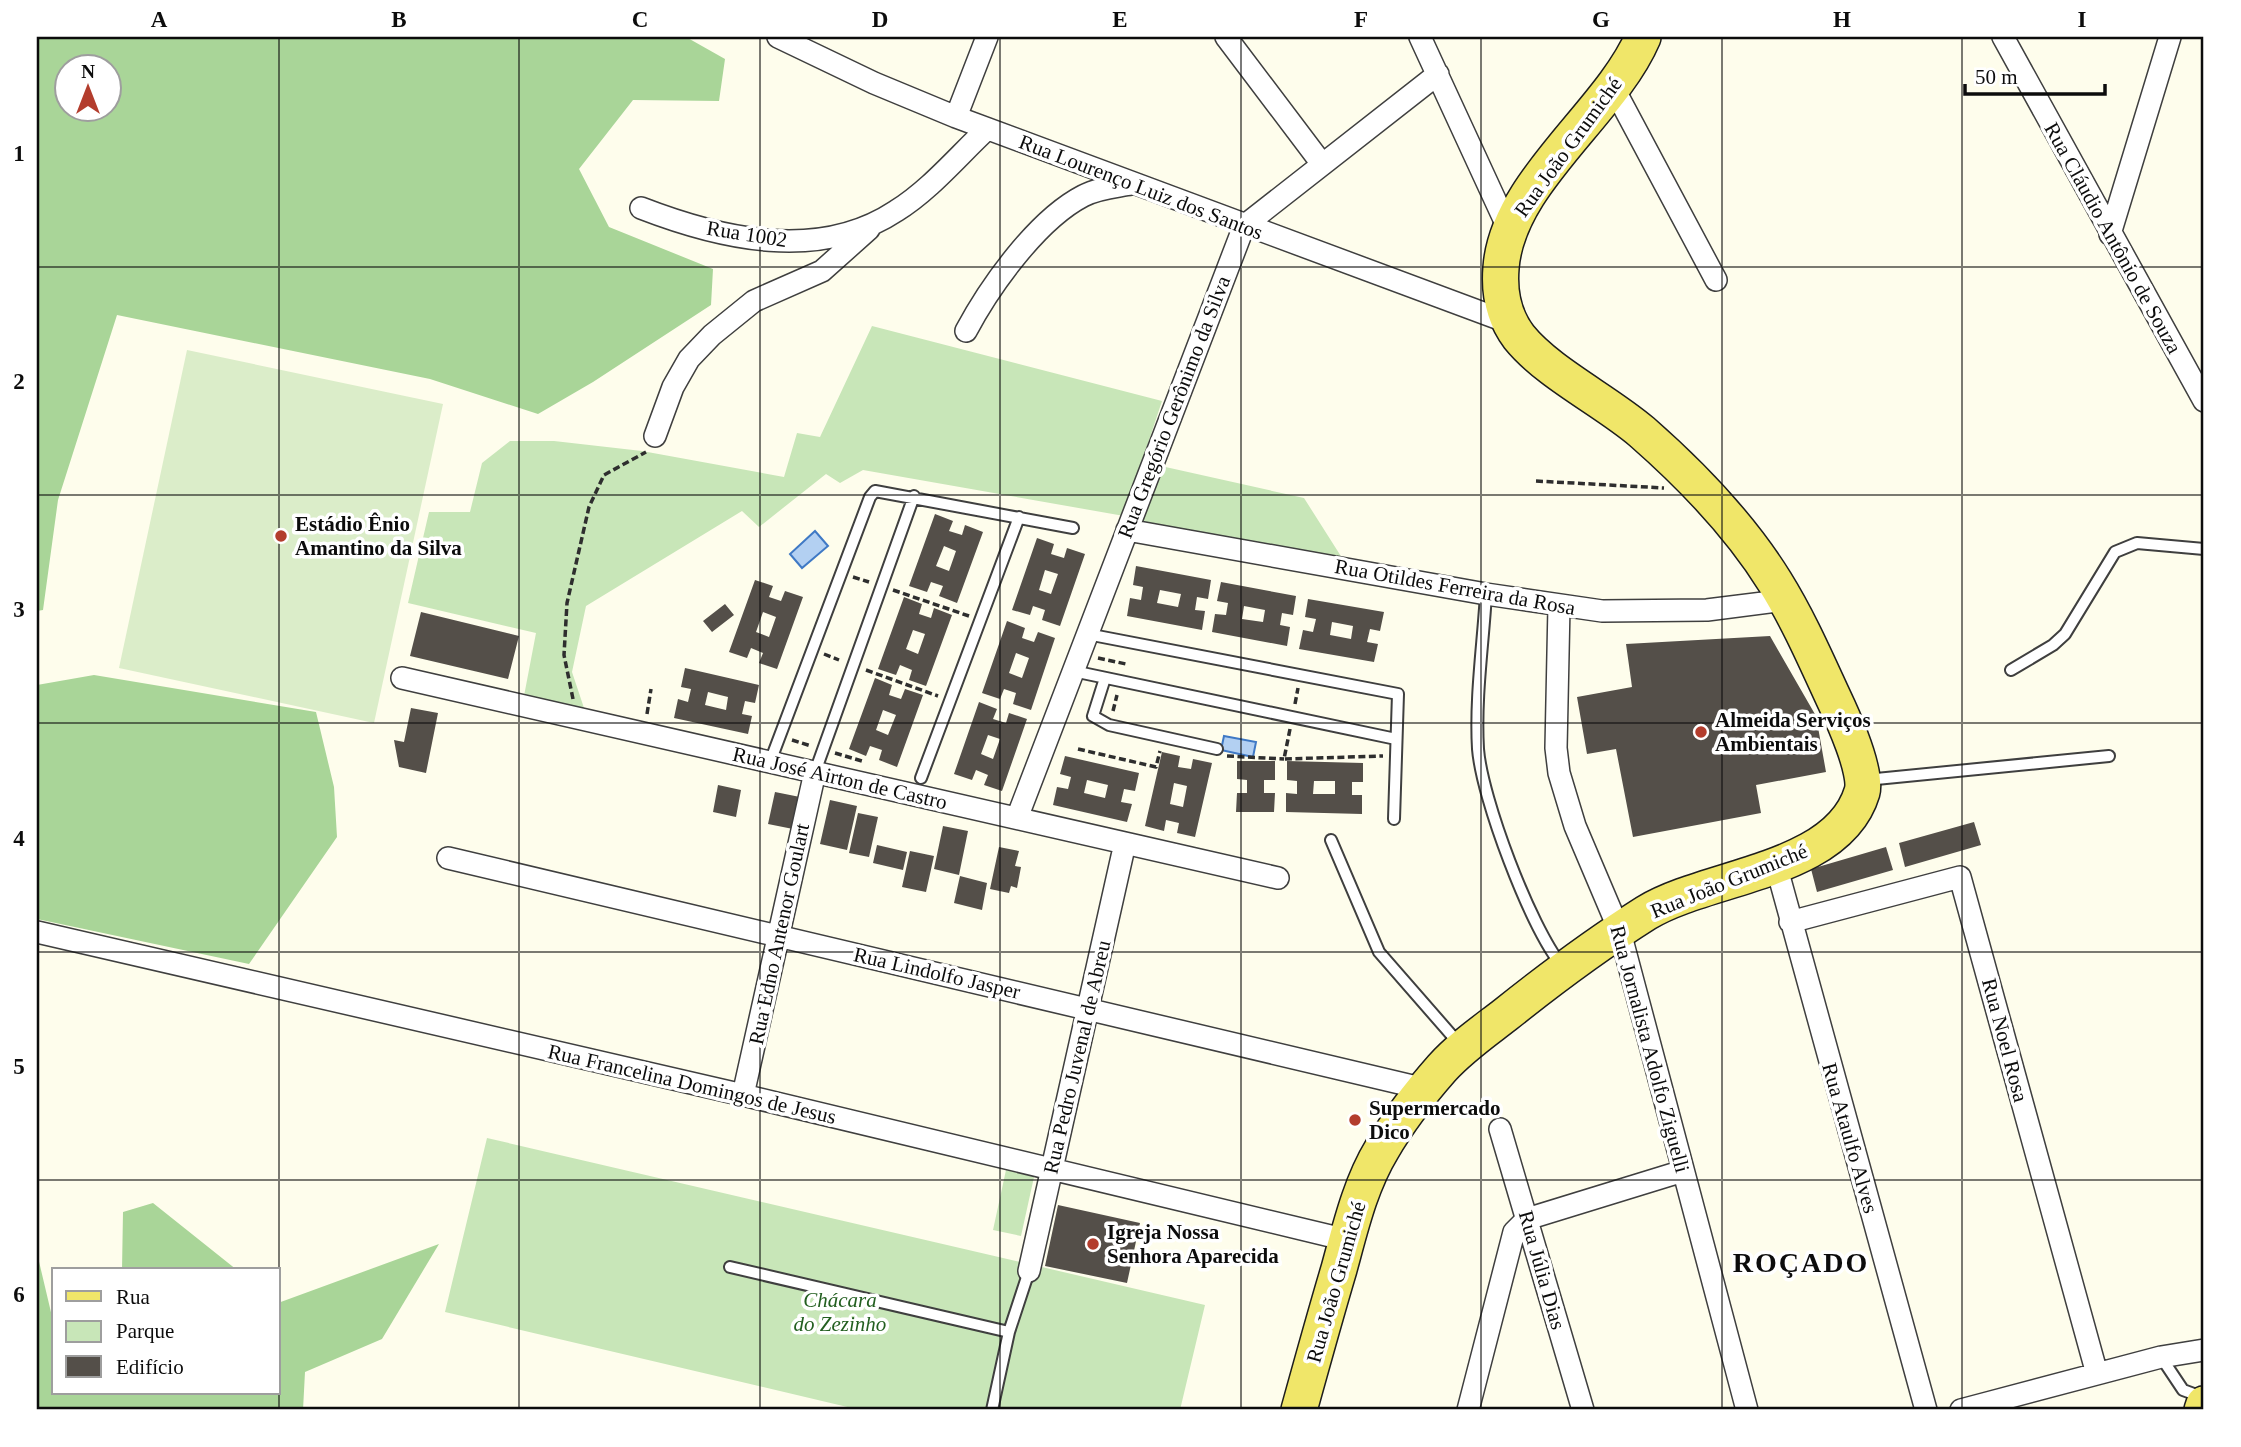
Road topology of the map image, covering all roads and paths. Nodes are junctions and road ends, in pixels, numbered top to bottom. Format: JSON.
{"nodes":[{"id":1,"x":778,"y":37,"type":"edge"},
{"id":2,"x":986,"y":37,"type":"edge"},
{"id":3,"x":1226,"y":37,"type":"edge"},
{"id":4,"x":1420,"y":37,"type":"edge"},
{"id":5,"x":2003,"y":37,"type":"edge"},
{"id":6,"x":2170,"y":37,"type":"edge"},
{"id":7,"x":1639,"y":39,"type":"edge"},
{"id":8,"x":1438,"y":74,"type":"junction"},
{"id":9,"x":1613,"y":87,"type":"junction"},
{"id":10,"x":956,"y":117,"type":"junction"},
{"id":11,"x":987,"y":129,"type":"junction"},
{"id":12,"x":1322,"y":164,"type":"junction"},
{"id":13,"x":1133,"y":184,"type":"junction"},
{"id":14,"x":641,"y":208,"type":"dead end"},
{"id":15,"x":873,"y":225,"type":"junction"},
{"id":16,"x":1244,"y":226,"type":"junction"},
{"id":17,"x":1509,"y":230,"type":"junction"},
{"id":18,"x":2110,"y":234,"type":"junction"},
{"id":19,"x":1716,"y":280,"type":"dead end"},
{"id":20,"x":1510,"y":323,"type":"junction"},
{"id":21,"x":966,"y":331,"type":"dead end"},
{"id":22,"x":2204,"y":401,"type":"edge"},
{"id":23,"x":655,"y":436,"type":"joint"},
{"id":24,"x":1536,"y":481,"type":"dead end"},
{"id":25,"x":1698,"y":487,"type":"junction"},
{"id":26,"x":914,"y":496,"type":"junction"},
{"id":27,"x":1019,"y":517,"type":"junction"},
{"id":28,"x":1073,"y":528,"type":"dead end"},
{"id":29,"x":1127,"y":530,"type":"junction"},
{"id":30,"x":2204,"y":549,"type":"edge"},
{"id":31,"x":841,"y":573,"type":"junction"},
{"id":32,"x":881,"y":586,"type":"junction"},
{"id":33,"x":1486,"y":594,"type":"junction"},
{"id":34,"x":1786,"y":600,"type":"junction"},
{"id":35,"x":1559,"y":606,"type":"junction"},
{"id":36,"x":981,"y":620,"type":"junction"},
{"id":37,"x":1087,"y":634,"type":"junction"},
{"id":38,"x":812,"y":650,"type":"junction"},
{"id":39,"x":1076,"y":663,"type":"junction"},
{"id":40,"x":1126,"y":664,"type":"dead end"},
{"id":41,"x":853,"y":665,"type":"junction"},
{"id":42,"x":2011,"y":670,"type":"dead end"},
{"id":43,"x":1105,"y":677,"type":"junction"},
{"id":44,"x":402,"y":678,"type":"dead end"},
{"id":45,"x":651,"y":689,"type":"dead end"},
{"id":46,"x":950,"y":699,"type":"junction"},
{"id":47,"x":578,"y":718,"type":"junction"},
{"id":48,"x":644,"y":733,"type":"junction"},
{"id":49,"x":779,"y":737,"type":"junction"},
{"id":50,"x":1396,"y":739,"type":"junction"},
{"id":51,"x":1217,"y":749,"type":"dead end"},
{"id":52,"x":823,"y":750,"type":"junction"},
{"id":53,"x":2109,"y":756,"type":"dead end"},
{"id":54,"x":770,"y":762,"type":"junction"},
{"id":55,"x":872,"y":764,"type":"dead end"},
{"id":56,"x":815,"y":772,"type":"junction"},
{"id":57,"x":920,"y":778,"type":"dead end"},
{"id":58,"x":1863,"y":781,"type":"junction"},
{"id":59,"x":1017,"y":818,"type":"junction"},
{"id":60,"x":1394,"y":819,"type":"dead end"},
{"id":61,"x":1331,"y":840,"type":"dead end"},
{"id":62,"x":1125,"y":843,"type":"junction"},
{"id":63,"x":448,"y":858,"type":"dead end"},
{"id":64,"x":1776,"y":864,"type":"junction"},
{"id":65,"x":1278,"y":878,"type":"dead end"},
{"id":66,"x":1790,"y":922,"type":"junction"},
{"id":67,"x":37,"y":932,"type":"edge"},
{"id":68,"x":1620,"y":932,"type":"junction"},
{"id":69,"x":779,"y":936,"type":"junction"},
{"id":70,"x":1564,"y":968,"type":"junction"},
{"id":71,"x":1088,"y":1009,"type":"junction"},
{"id":72,"x":1463,"y":1048,"type":"junction"},
{"id":73,"x":1425,"y":1089,"type":"junction"},
{"id":74,"x":743,"y":1096,"type":"junction"},
{"id":75,"x":1500,"y":1129,"type":"dead end"},
{"id":76,"x":1052,"y":1170,"type":"junction"},
{"id":77,"x":1683,"y":1171,"type":"junction"},
{"id":78,"x":1527,"y":1219,"type":"junction"},
{"id":79,"x":1347,"y":1240,"type":"junction"},
{"id":80,"x":730,"y":1267,"type":"dead end"},
{"id":81,"x":1029,"y":1271,"type":"joint"},
{"id":82,"x":1009,"y":1332,"type":"junction"},
{"id":83,"x":2204,"y":1350,"type":"edge"},
{"id":84,"x":2161,"y":1357,"type":"junction"},
{"id":85,"x":2097,"y":1374,"type":"junction"},
{"id":86,"x":2204,"y":1398,"type":"edge"},
{"id":87,"x":2204,"y":1404,"type":"edge"},
{"id":88,"x":992,"y":1410,"type":"edge"},
{"id":89,"x":1299,"y":1410,"type":"edge"},
{"id":90,"x":1468,"y":1410,"type":"edge"},
{"id":91,"x":1583,"y":1410,"type":"edge"},
{"id":92,"x":1747,"y":1410,"type":"edge"},
{"id":93,"x":1926,"y":1410,"type":"edge"},
{"id":94,"x":1961,"y":1410,"type":"edge"},
{"id":95,"x":2202,"y":1410,"type":"edge"}],
"edges":[{"from":1,"to":10,"type":"street","name":"Rua Lourenço Luiz dos Santos"},
{"from":2,"to":10,"type":"street"},
{"from":3,"to":12,"type":"street"},
{"from":4,"to":8,"type":"street"},
{"from":5,"to":18,"type":"street","name":"Rua Cláudio Antônio de Souza"},
{"from":6,"to":18,"type":"street"},
{"from":7,"to":9,"type":"main road","name":"Rua João Grumiché"},
{"from":8,"to":12,"type":"street"},
{"from":8,"to":17,"type":"street"},
{"from":9,"to":17,"type":"main road","name":"Rua João Grumiché"},
{"from":9,"to":19,"type":"street"},
{"from":10,"to":11,"type":"street","name":"Rua Lourenço Luiz dos Santos"},
{"from":11,"to":13,"type":"street","name":"Rua Lourenço Luiz dos Santos"},
{"from":11,"to":15,"type":"street","name":"Rua 1002"},
{"from":12,"to":16,"type":"street"},
{"from":13,"to":16,"type":"street","name":"Rua Lourenço Luiz dos Santos"},
{"from":13,"to":21,"type":"street"},
{"from":14,"to":15,"type":"street","name":"Rua 1002"},
{"from":15,"to":23,"type":"street"},
{"from":16,"to":20,"type":"street","name":"Rua Lourenço Luiz dos Santos"},
{"from":16,"to":29,"type":"street","name":"Rua Gregório Gerônimo da Silva"},
{"from":17,"to":20,"type":"main road","name":"Rua João Grumiché"},
{"from":18,"to":22,"type":"street","name":"Rua Cláudio Antônio de Souza"},
{"from":20,"to":25,"type":"main road","name":"Rua João Grumiché"},
{"from":23,"to":47,"type":"path"},
{"from":24,"to":25,"type":"path"},
{"from":25,"to":34,"type":"main road","name":"Rua João Grumiché"},
{"from":26,"to":27,"type":"lane"},
{"from":26,"to":31,"type":"lane"},
{"from":26,"to":32,"type":"lane"},
{"from":27,"to":28,"type":"lane"},
{"from":27,"to":36,"type":"lane"},
{"from":29,"to":33,"type":"street","name":"Rua Otildes Ferreira da Rosa"},
{"from":29,"to":37,"type":"street","name":"Rua Gregório Gerônimo da Silva"},
{"from":30,"to":42,"type":"lane"},
{"from":31,"to":32,"type":"path"},
{"from":31,"to":38,"type":"lane"},
{"from":32,"to":36,"type":"path"},
{"from":32,"to":41,"type":"lane"},
{"from":33,"to":35,"type":"street","name":"Rua Otildes Ferreira da Rosa"},
{"from":33,"to":70,"type":"lane"},
{"from":34,"to":35,"type":"street","name":"Rua Otildes Ferreira da Rosa"},
{"from":34,"to":58,"type":"main road","name":"Rua João Grumiché"},
{"from":35,"to":68,"type":"street","name":"Rua Jornalista Adolfo Ziguelli"},
{"from":36,"to":46,"type":"lane"},
{"from":37,"to":39,"type":"street","name":"Rua Gregório Gerônimo da Silva"},
{"from":37,"to":50,"type":"lane"},
{"from":38,"to":41,"type":"path"},
{"from":38,"to":49,"type":"lane"},
{"from":39,"to":40,"type":"path"},
{"from":39,"to":43,"type":"lane"},
{"from":39,"to":59,"type":"street","name":"Rua Gregório Gerônimo da Silva"},
{"from":41,"to":46,"type":"path"},
{"from":41,"to":52,"type":"lane"},
{"from":43,"to":50,"type":"lane"},
{"from":43,"to":51,"type":"lane"},
{"from":44,"to":47,"type":"street","name":"Rua José Airton de Castro"},
{"from":45,"to":48,"type":"path"},
{"from":46,"to":57,"type":"lane"},
{"from":47,"to":48,"type":"street","name":"Rua José Airton de Castro"},
{"from":48,"to":54,"type":"street","name":"Rua José Airton de Castro"},
{"from":49,"to":52,"type":"path"},
{"from":49,"to":54,"type":"lane"},
{"from":50,"to":60,"type":"lane"},
{"from":52,"to":55,"type":"path"},
{"from":52,"to":56,"type":"lane"},
{"from":53,"to":58,"type":"lane"},
{"from":54,"to":56,"type":"street","name":"Rua José Airton de Castro"},
{"from":56,"to":59,"type":"street","name":"Rua José Airton de Castro"},
{"from":56,"to":69,"type":"street","name":"Rua Edno Antenor Goulart"},
{"from":58,"to":64,"type":"main road","name":"Rua João Grumiché"},
{"from":59,"to":62,"type":"street","name":"Rua José Airton de Castro"},
{"from":61,"to":72,"type":"lane"},
{"from":62,"to":65,"type":"street","name":"Rua José Airton de Castro"},
{"from":62,"to":71,"type":"street","name":"Rua Pedro Juvenal de Abreu"},
{"from":63,"to":69,"type":"street","name":"Rua Lindolfo Jasper"},
{"from":64,"to":66,"type":"street","name":"Rua Ataulfo Alves"},
{"from":64,"to":68,"type":"main road","name":"Rua João Grumiché"},
{"from":66,"to":85,"type":"street","name":"Rua Noel Rosa"},
{"from":66,"to":93,"type":"street","name":"Rua Ataulfo Alves"},
{"from":67,"to":74,"type":"street","name":"Rua Francelina Domingos de Jesus"},
{"from":68,"to":70,"type":"main road","name":"Rua João Grumiché"},
{"from":68,"to":77,"type":"street","name":"Rua Jornalista Adolfo Ziguelli"},
{"from":69,"to":71,"type":"street","name":"Rua Lindolfo Jasper"},
{"from":69,"to":74,"type":"street","name":"Rua Edno Antenor Goulart"},
{"from":70,"to":72,"type":"main road","name":"Rua João Grumiché"},
{"from":71,"to":73,"type":"street","name":"Rua Lindolfo Jasper"},
{"from":71,"to":76,"type":"street","name":"Rua Pedro Juvenal de Abreu"},
{"from":72,"to":73,"type":"main road","name":"Rua João Grumiché"},
{"from":73,"to":79,"type":"main road","name":"Rua João Grumiché"},
{"from":74,"to":76,"type":"street","name":"Rua Francelina Domingos de Jesus"},
{"from":75,"to":78,"type":"street","name":"Rua Júlia Dias"},
{"from":76,"to":79,"type":"street","name":"Rua Francelina Domingos de Jesus"},
{"from":76,"to":81,"type":"street","name":"Rua Pedro Juvenal de Abreu"},
{"from":77,"to":78,"type":"street"},
{"from":77,"to":92,"type":"street","name":"Rua Jornalista Adolfo Ziguelli"},
{"from":78,"to":90,"type":"street"},
{"from":78,"to":91,"type":"street","name":"Rua Júlia Dias"},
{"from":79,"to":89,"type":"main road","name":"Rua João Grumiché"},
{"from":80,"to":82,"type":"lane"},
{"from":81,"to":82,"type":"lane"},
{"from":82,"to":88,"type":"lane"},
{"from":83,"to":84,"type":"street"},
{"from":84,"to":85,"type":"street"},
{"from":84,"to":86,"type":"lane"},
{"from":85,"to":94,"type":"street"},
{"from":87,"to":95,"type":"main road"}]}
